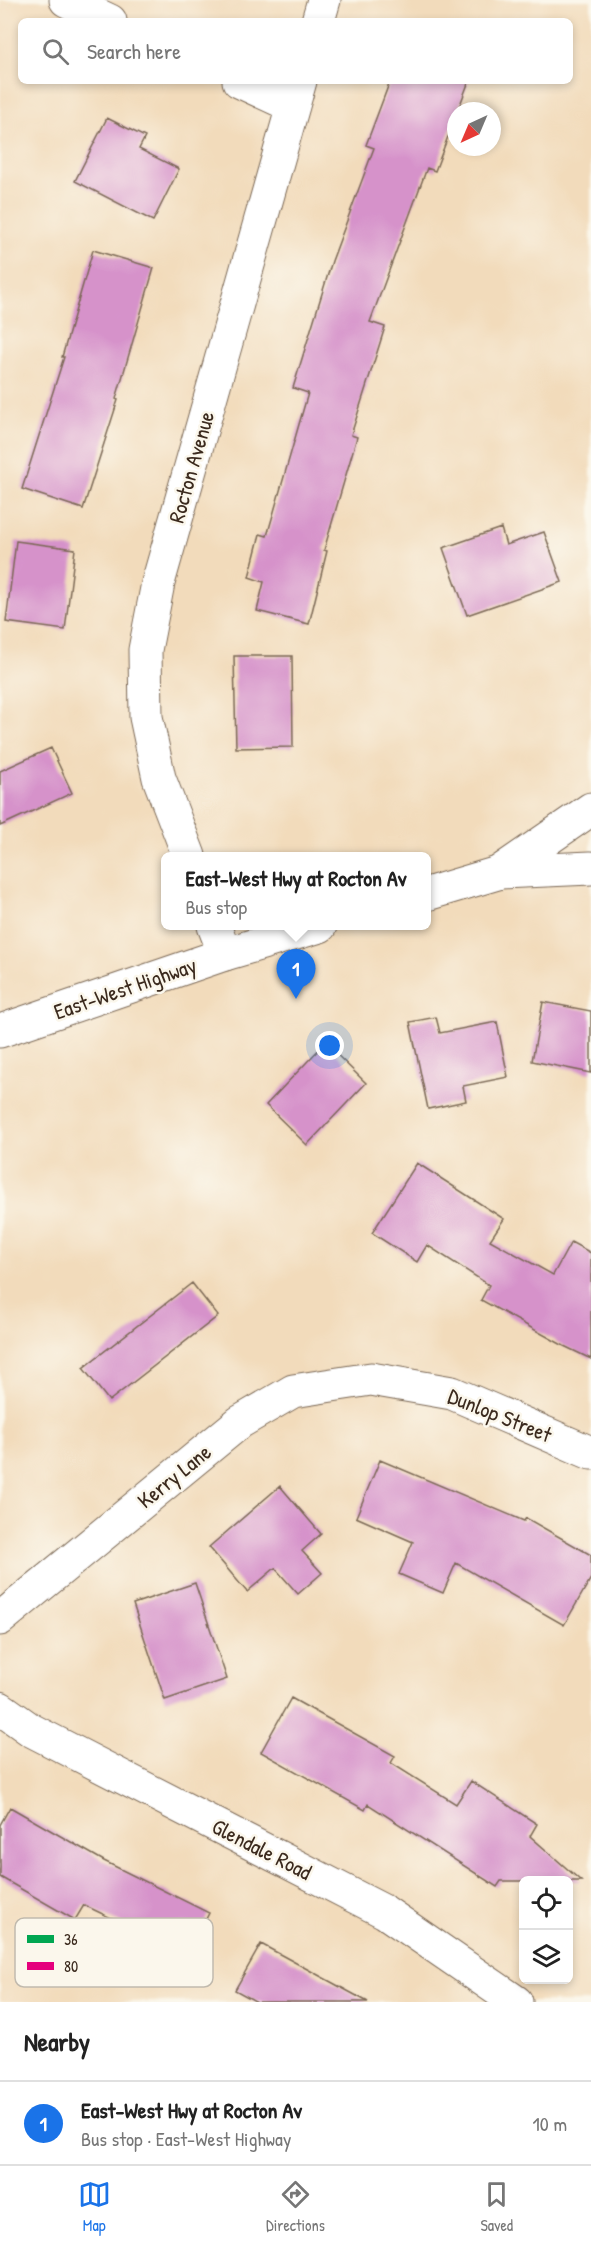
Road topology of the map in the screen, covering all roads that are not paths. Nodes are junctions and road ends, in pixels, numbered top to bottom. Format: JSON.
{"nodes":[{"id":1,"x":66,"y":0,"type":"edge"},
{"id":2,"x":324,"y":0,"type":"edge"},
{"id":3,"x":104,"y":18,"type":"edge"},
{"id":4,"x":319,"y":18,"type":"edge"},
{"id":5,"x":252,"y":84,"type":"edge"},
{"id":6,"x":297,"y":94,"type":"edge"},
{"id":7,"x":591,"y":809,"type":"edge"},
{"id":8,"x":187,"y":852,"type":"edge"},
{"id":9,"x":591,"y":867,"type":"edge"},
{"id":10,"x":501,"y":872,"type":"junction"},
{"id":11,"x":431,"y":893,"type":"edge"},
{"id":12,"x":291,"y":930,"type":"edge"},
{"id":13,"x":220,"y":940,"type":"edge"},
{"id":14,"x":0,"y":1031,"type":"edge"},
{"id":15,"x":371,"y":1379,"type":"joint"},
{"id":16,"x":591,"y":1453,"type":"edge"},
{"id":17,"x":0,"y":1619,"type":"edge"},
{"id":18,"x":0,"y":1708,"type":"edge"},
{"id":19,"x":516,"y":2002,"type":"edge"}],
"edges":[{"from":1,"to":3,"type":"street"},
{"from":2,"to":4,"type":"street"},
{"from":5,"to":6,"type":"street"},
{"from":6,"to":8,"type":"street","name":"Rocton Avenue"},
{"from":7,"to":10,"type":"street"},
{"from":9,"to":10,"type":"street"},
{"from":10,"to":11,"type":"street"},
{"from":12,"to":13,"type":"street","name":"East-West Highway"},
{"from":13,"to":14,"type":"street","name":"East-West Highway"},
{"from":15,"to":16,"type":"street","name":"Dunlop Street"},
{"from":15,"to":17,"type":"street","name":"Kerry Lane"},
{"from":18,"to":19,"type":"street","name":"Glendale Road"}]}
